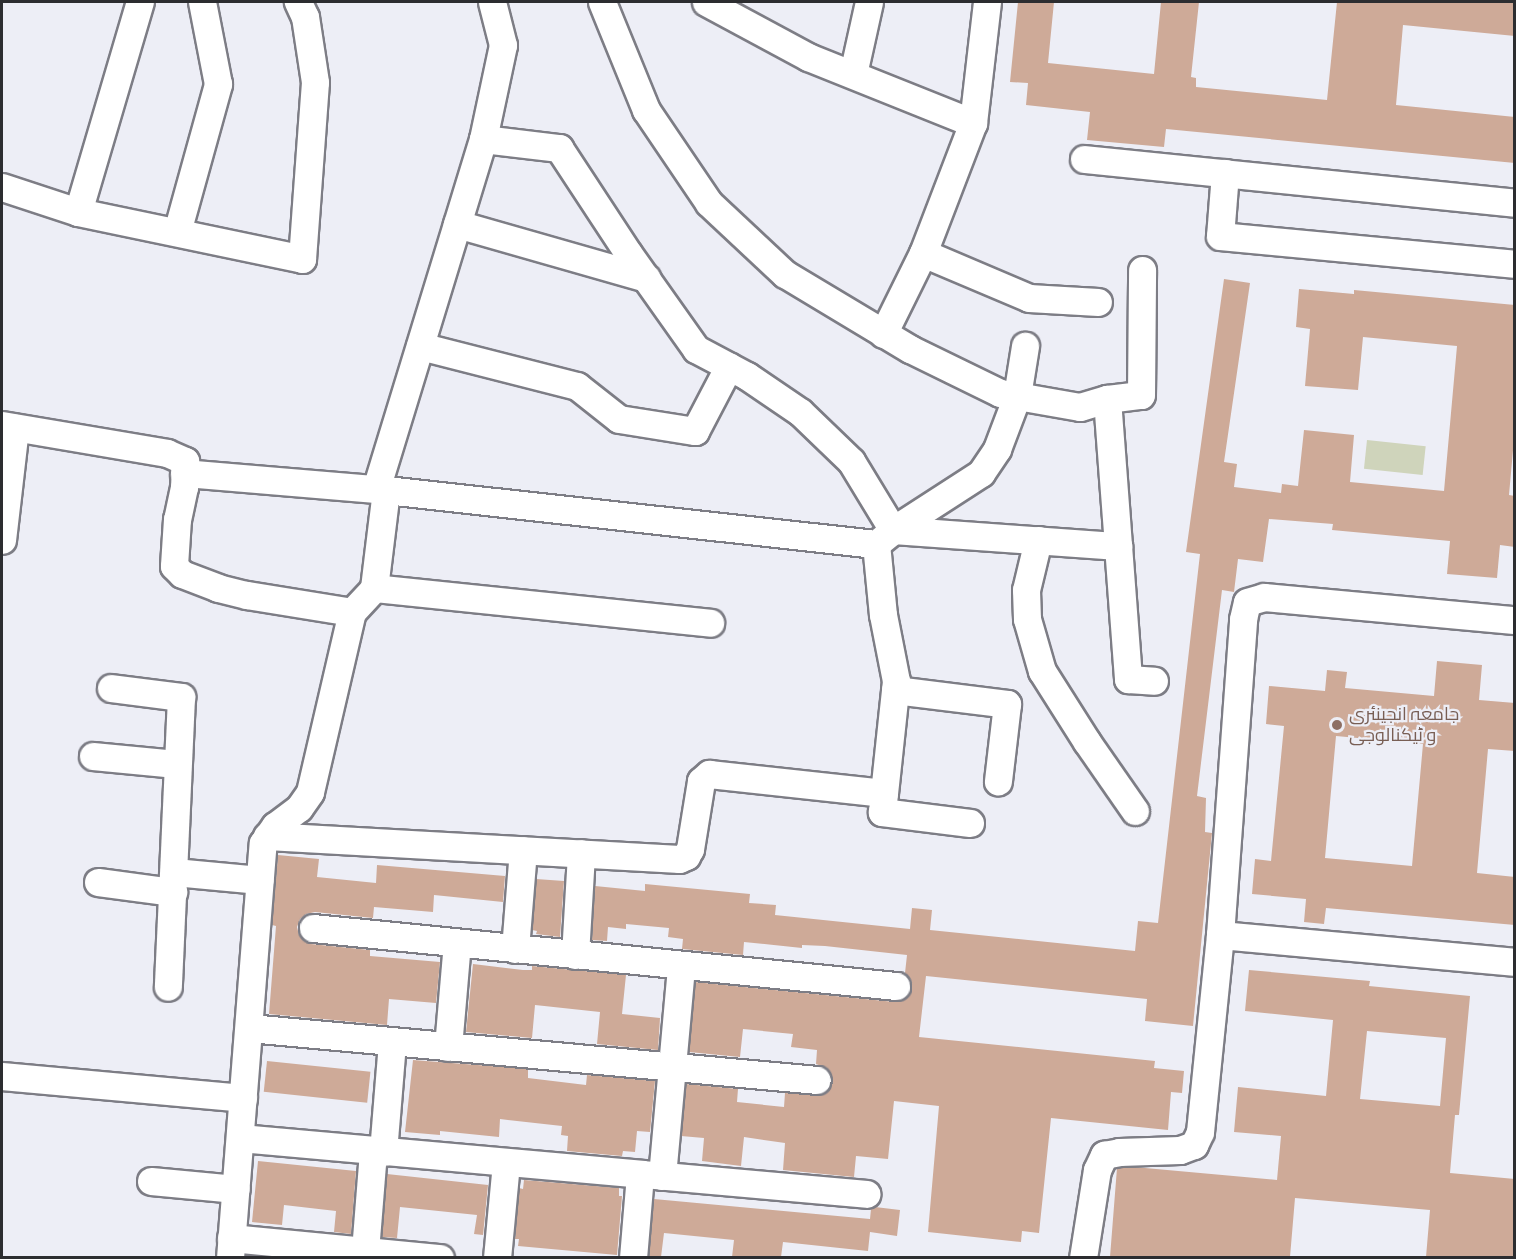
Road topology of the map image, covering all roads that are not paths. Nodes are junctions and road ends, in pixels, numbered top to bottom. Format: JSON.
{"nodes":[{"id":1,"x":140,"y":2,"type":"edge"},
{"id":2,"x":202,"y":2,"type":"edge"},
{"id":3,"x":298,"y":2,"type":"edge"},
{"id":4,"x":492,"y":2,"type":"edge"},
{"id":5,"x":602,"y":2,"type":"edge"},
{"id":6,"x":706,"y":2,"type":"edge"},
{"id":7,"x":869,"y":2,"type":"edge"},
{"id":8,"x":987,"y":2,"type":"edge"},
{"id":9,"x":853,"y":74,"type":"junction"},
{"id":10,"x":973,"y":123,"type":"junction"},
{"id":11,"x":483,"y":139,"type":"junction"},
{"id":12,"x":1084,"y":159,"type":"dead end"},
{"id":13,"x":1225,"y":174,"type":"junction"},
{"id":14,"x":2,"y":187,"type":"edge"},
{"id":15,"x":1515,"y":203,"type":"edge"},
{"id":16,"x":78,"y":212,"type":"junction"},
{"id":17,"x":457,"y":224,"type":"junction"},
{"id":18,"x":177,"y":232,"type":"junction"},
{"id":19,"x":923,"y":253,"type":"junction"},
{"id":20,"x":1515,"y":264,"type":"edge"},
{"id":21,"x":1142,"y":270,"type":"dead end"},
{"id":22,"x":646,"y":278,"type":"junction"},
{"id":23,"x":1098,"y":302,"type":"dead end"},
{"id":24,"x":883,"y":334,"type":"junction"},
{"id":25,"x":420,"y":346,"type":"junction"},
{"id":26,"x":1025,"y":346,"type":"dead end"},
{"id":27,"x":729,"y":366,"type":"junction"},
{"id":28,"x":1017,"y":396,"type":"junction"},
{"id":29,"x":1107,"y":399,"type":"junction"},
{"id":30,"x":8,"y":426,"type":"edge"},
{"id":31,"x":184,"y":473,"type":"junction"},
{"id":32,"x":381,"y":490,"type":"junction"},
{"id":33,"x":884,"y":537,"type":"junction"},
{"id":34,"x":2,"y":540,"type":"edge"},
{"id":35,"x":1038,"y":540,"type":"junction"},
{"id":36,"x":1118,"y":546,"type":"junction"},
{"id":37,"x":374,"y":588,"type":"junction"},
{"id":38,"x":352,"y":612,"type":"junction"},
{"id":39,"x":1515,"y":620,"type":"edge"},
{"id":40,"x":710,"y":623,"type":"dead end"},
{"id":41,"x":1154,"y":681,"type":"dead end"},
{"id":42,"x":111,"y":688,"type":"dead end"},
{"id":43,"x":895,"y":690,"type":"junction"},
{"id":44,"x":93,"y":756,"type":"dead end"},
{"id":45,"x":176,"y":764,"type":"junction"},
{"id":46,"x":998,"y":781,"type":"dead end"},
{"id":47,"x":884,"y":793,"type":"junction"},
{"id":48,"x":1136,"y":811,"type":"dead end"},
{"id":49,"x":970,"y":823,"type":"dead end"},
{"id":50,"x":267,"y":836,"type":"junction"},
{"id":51,"x":523,"y":850,"type":"junction"},
{"id":52,"x":581,"y":853,"type":"junction"},
{"id":53,"x":260,"y":880,"type":"junction"},
{"id":54,"x":98,"y":882,"type":"dead end"},
{"id":55,"x":174,"y":882,"type":"junction"},
{"id":56,"x":313,"y":928,"type":"dead end"},
{"id":57,"x":1220,"y":935,"type":"junction"},
{"id":58,"x":457,"y":943,"type":"junction"},
{"id":59,"x":515,"y":949,"type":"junction"},
{"id":60,"x":575,"y":955,"type":"junction"},
{"id":61,"x":1515,"y":962,"type":"edge"},
{"id":62,"x":681,"y":966,"type":"junction"},
{"id":63,"x":896,"y":986,"type":"dead end"},
{"id":64,"x":168,"y":987,"type":"dead end"},
{"id":65,"x":249,"y":1029,"type":"junction"},
{"id":66,"x":392,"y":1042,"type":"junction"},
{"id":67,"x":448,"y":1047,"type":"junction"},
{"id":68,"x":671,"y":1066,"type":"junction"},
{"id":69,"x":2,"y":1076,"type":"edge"},
{"id":70,"x":817,"y":1080,"type":"dead end"},
{"id":71,"x":243,"y":1098,"type":"junction"},
{"id":72,"x":240,"y":1138,"type":"junction"},
{"id":73,"x":378,"y":1151,"type":"junction"},
{"id":74,"x":506,"y":1162,"type":"junction"},
{"id":75,"x":651,"y":1175,"type":"junction"},
{"id":76,"x":151,"y":1181,"type":"dead end"},
{"id":77,"x":236,"y":1189,"type":"junction"},
{"id":78,"x":867,"y":1194,"type":"dead end"},
{"id":79,"x":230,"y":1248,"type":"edge"},
{"id":80,"x":365,"y":1251,"type":"junction"},
{"id":81,"x":440,"y":1257,"type":"edge"},
{"id":82,"x":497,"y":1257,"type":"edge"},
{"id":83,"x":633,"y":1257,"type":"edge"},
{"id":84,"x":1083,"y":1257,"type":"edge"}],
"edges":[{"from":1,"to":16,"type":"street"},
{"from":2,"to":18,"type":"street"},
{"from":3,"to":18,"type":"street"},
{"from":4,"to":11,"type":"street"},
{"from":5,"to":24,"type":"street"},
{"from":6,"to":9,"type":"street"},
{"from":7,"to":9,"type":"street"},
{"from":8,"to":10,"type":"street"},
{"from":9,"to":10,"type":"street"},
{"from":10,"to":19,"type":"street"},
{"from":11,"to":17,"type":"street"},
{"from":11,"to":22,"type":"street"},
{"from":12,"to":13,"type":"street"},
{"from":13,"to":15,"type":"street"},
{"from":13,"to":20,"type":"street"},
{"from":14,"to":16,"type":"street"},
{"from":16,"to":18,"type":"street"},
{"from":17,"to":22,"type":"street"},
{"from":17,"to":25,"type":"street"},
{"from":19,"to":23,"type":"street"},
{"from":19,"to":24,"type":"street"},
{"from":21,"to":29,"type":"street"},
{"from":22,"to":27,"type":"street"},
{"from":24,"to":28,"type":"street"},
{"from":25,"to":27,"type":"street"},
{"from":25,"to":32,"type":"street"},
{"from":26,"to":28,"type":"street"},
{"from":27,"to":33,"type":"street"},
{"from":28,"to":29,"type":"street"},
{"from":28,"to":33,"type":"street"},
{"from":29,"to":36,"type":"street"},
{"from":30,"to":31,"type":"street"},
{"from":30,"to":34,"type":"street"},
{"from":31,"to":32,"type":"street"},
{"from":31,"to":38,"type":"street"},
{"from":32,"to":33,"type":"street"},
{"from":32,"to":37,"type":"street"},
{"from":33,"to":35,"type":"street"},
{"from":33,"to":43,"type":"street"},
{"from":35,"to":36,"type":"street"},
{"from":35,"to":48,"type":"street"},
{"from":36,"to":41,"type":"street"},
{"from":37,"to":38,"type":"street"},
{"from":37,"to":40,"type":"street"},
{"from":38,"to":50,"type":"street"},
{"from":39,"to":57,"type":"street"},
{"from":42,"to":45,"type":"street"},
{"from":43,"to":46,"type":"street"},
{"from":43,"to":47,"type":"street"},
{"from":44,"to":45,"type":"street"},
{"from":45,"to":55,"type":"street"},
{"from":47,"to":49,"type":"street"},
{"from":47,"to":52,"type":"street"},
{"from":50,"to":51,"type":"street"},
{"from":50,"to":53,"type":"street"},
{"from":51,"to":52,"type":"street"},
{"from":51,"to":59,"type":"street"},
{"from":52,"to":60,"type":"street"},
{"from":53,"to":55,"type":"street"},
{"from":53,"to":65,"type":"street"},
{"from":54,"to":55,"type":"street"},
{"from":55,"to":64,"type":"street"},
{"from":56,"to":58,"type":"street"},
{"from":57,"to":61,"type":"street"},
{"from":57,"to":84,"type":"street"},
{"from":58,"to":59,"type":"street"},
{"from":58,"to":67,"type":"street"},
{"from":59,"to":60,"type":"street"},
{"from":60,"to":62,"type":"street"},
{"from":62,"to":63,"type":"street"},
{"from":62,"to":68,"type":"street"},
{"from":65,"to":66,"type":"street"},
{"from":65,"to":71,"type":"street"},
{"from":66,"to":67,"type":"street"},
{"from":66,"to":73,"type":"street"},
{"from":67,"to":68,"type":"street"},
{"from":68,"to":70,"type":"street"},
{"from":68,"to":75,"type":"street"},
{"from":69,"to":71,"type":"street"},
{"from":71,"to":72,"type":"street"},
{"from":72,"to":73,"type":"street"},
{"from":72,"to":77,"type":"street"},
{"from":73,"to":74,"type":"street"},
{"from":73,"to":80,"type":"street"},
{"from":74,"to":75,"type":"street"},
{"from":74,"to":82,"type":"street"},
{"from":75,"to":78,"type":"street"},
{"from":75,"to":83,"type":"street"},
{"from":76,"to":77,"type":"street"},
{"from":77,"to":79,"type":"street"},
{"from":79,"to":80,"type":"street"},
{"from":80,"to":81,"type":"street"}]}
